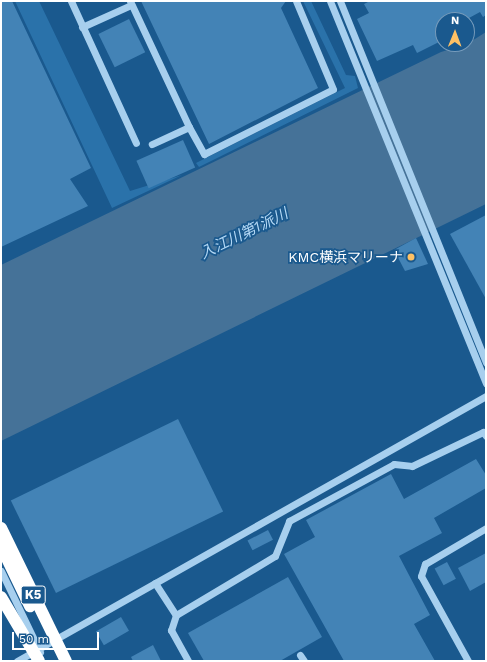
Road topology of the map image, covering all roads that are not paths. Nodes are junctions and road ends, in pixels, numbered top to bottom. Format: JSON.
{"nodes":[{"id":1,"x":71,"y":1,"type":"edge"},
{"id":2,"x":296,"y":1,"type":"edge"},
{"id":3,"x":330,"y":1,"type":"edge"},
{"id":4,"x":340,"y":1,"type":"edge"},
{"id":5,"x":130,"y":3,"type":"edge"},
{"id":6,"x":82,"y":27,"type":"junction"},
{"id":7,"x":189,"y":127,"type":"junction"},
{"id":8,"x":136,"y":143,"type":"dead end"},
{"id":9,"x":152,"y":144,"type":"dead end"},
{"id":10,"x":486,"y":364,"type":"edge"},
{"id":11,"x":486,"y":383,"type":"edge"},
{"id":12,"x":486,"y":396,"type":"edge"},
{"id":13,"x":486,"y":436,"type":"edge"},
{"id":14,"x":1,"y":527,"type":"edge"},
{"id":15,"x":486,"y":528,"type":"edge"},
{"id":16,"x":1,"y":546,"type":"edge"},
{"id":17,"x":1,"y":571,"type":"edge"},
{"id":18,"x":155,"y":583,"type":"junction"},
{"id":19,"x":1,"y":597,"type":"edge"},
{"id":20,"x":176,"y":616,"type":"junction"},
{"id":21,"x":55,"y":639,"type":"junction"},
{"id":22,"x":38,"y":649,"type":"junction"},
{"id":23,"x":17,"y":661,"type":"edge"},
{"id":24,"x":39,"y":661,"type":"edge"},
{"id":25,"x":44,"y":661,"type":"edge"},
{"id":26,"x":56,"y":661,"type":"edge"},
{"id":27,"x":66,"y":661,"type":"edge"},
{"id":28,"x":188,"y":661,"type":"edge"},
{"id":29,"x":468,"y":661,"type":"edge"}],
"edges":[{"from":1,"to":6,"type":"street"},
{"from":2,"to":7,"type":"street"},
{"from":3,"to":11,"type":"street"},
{"from":4,"to":10,"type":"street"},
{"from":5,"to":6,"type":"street"},
{"from":5,"to":7,"type":"street"},
{"from":6,"to":8,"type":"street"},
{"from":7,"to":9,"type":"street"},
{"from":12,"to":18,"type":"street"},
{"from":13,"to":20,"type":"street"},
{"from":14,"to":21,"type":"street"},
{"from":14,"to":27,"type":"highway","number":"K5","bridge":true},
{"from":15,"to":29,"type":"street"},
{"from":16,"to":26,"type":"highway","number":"K5"},
{"from":17,"to":22,"type":"street"},
{"from":18,"to":20,"type":"street"},
{"from":18,"to":21,"type":"street"},
{"from":19,"to":24,"type":"highway","bridge":true},
{"from":20,"to":28,"type":"street"},
{"from":21,"to":22,"type":"street"},
{"from":21,"to":27,"type":"street"},
{"from":22,"to":23,"type":"street"},
{"from":22,"to":25,"type":"street"}]}
